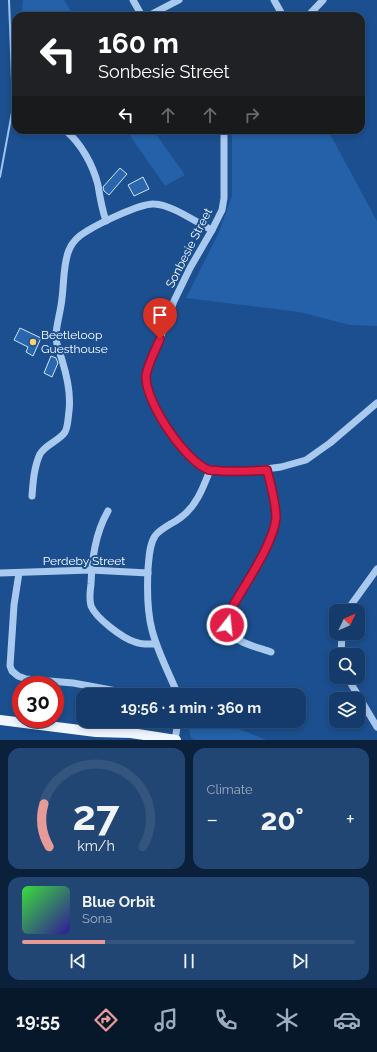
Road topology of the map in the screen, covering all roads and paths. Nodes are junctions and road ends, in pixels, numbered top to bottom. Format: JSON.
{"nodes":[{"id":1,"x":133,"y":0,"type":"edge"},
{"id":2,"x":179,"y":0,"type":"edge"},
{"id":3,"x":274,"y":0,"type":"edge"},
{"id":4,"x":323,"y":0,"type":"edge"},
{"id":5,"x":140,"y":12,"type":"edge"},
{"id":6,"x":156,"y":12,"type":"edge"},
{"id":7,"x":281,"y":12,"type":"edge"},
{"id":8,"x":312,"y":12,"type":"edge"},
{"id":9,"x":70,"y":134,"type":"edge"},
{"id":10,"x":224,"y":134,"type":"edge"},
{"id":11,"x":106,"y":221,"type":"junction"},
{"id":12,"x":212,"y":230,"type":"junction"},
{"id":13,"x":377,"y":403,"type":"edge"},
{"id":14,"x":210,"y":470,"type":"junction"},
{"id":15,"x":267,"y":470,"type":"junction"},
{"id":16,"x":32,"y":496,"type":"dead end"},
{"id":17,"x":108,"y":511,"type":"dead end"},
{"id":18,"x":377,"y":569,"type":"edge"},
{"id":19,"x":92,"y":570,"type":"junction"},
{"id":20,"x":0,"y":573,"type":"edge"},
{"id":21,"x":19,"y":573,"type":"junction"},
{"id":22,"x":148,"y":573,"type":"junction"},
{"id":23,"x":351,"y":604,"type":"edge"},
{"id":24,"x":156,"y":644,"type":"junction"},
{"id":25,"x":271,"y":652,"type":"dead end"},
{"id":26,"x":351,"y":684,"type":"edge"},
{"id":27,"x":100,"y":688,"type":"edge"},
{"id":28,"x":175,"y":688,"type":"edge"},
{"id":29,"x":0,"y":720,"type":"edge"},
{"id":30,"x":376,"y":723,"type":"edge"},
{"id":31,"x":177,"y":728,"type":"edge"},
{"id":32,"x":96,"y":732,"type":"junction"},
{"id":33,"x":127,"y":740,"type":"edge"},
{"id":34,"x":175,"y":740,"type":"edge"}],
"edges":[{"from":1,"to":5,"type":"street"},
{"from":2,"to":6,"type":"street"},
{"from":3,"to":7,"type":"street"},
{"from":4,"to":8,"type":"street"},
{"from":9,"to":11,"type":"street"},
{"from":10,"to":12,"type":"street","name":"Sonbesie Street"},
{"from":11,"to":12,"type":"street"},
{"from":11,"to":16,"type":"street"},
{"from":12,"to":14,"type":"street","name":"Sonbesie Street"},
{"from":13,"to":15,"type":"street","name":"Sonbesie Street"},
{"from":14,"to":15,"type":"street","name":"Sonbesie Street"},
{"from":14,"to":22,"type":"street"},
{"from":15,"to":25,"type":"street"},
{"from":17,"to":19,"type":"street"},
{"from":18,"to":23,"type":"street"},
{"from":19,"to":21,"type":"street","name":"Perdeby Street"},
{"from":19,"to":22,"type":"street","name":"Perdeby Street"},
{"from":19,"to":24,"type":"street"},
{"from":20,"to":21,"type":"street","name":"Perdeby Street"},
{"from":21,"to":27,"type":"street"},
{"from":22,"to":24,"type":"street"},
{"from":24,"to":28,"type":"street"},
{"from":26,"to":30,"type":"street"},
{"from":29,"to":32,"type":"main road"},
{"from":31,"to":34,"type":"street"},
{"from":32,"to":33,"type":"main road"},
{"from":32,"to":34,"type":"main road"}]}
